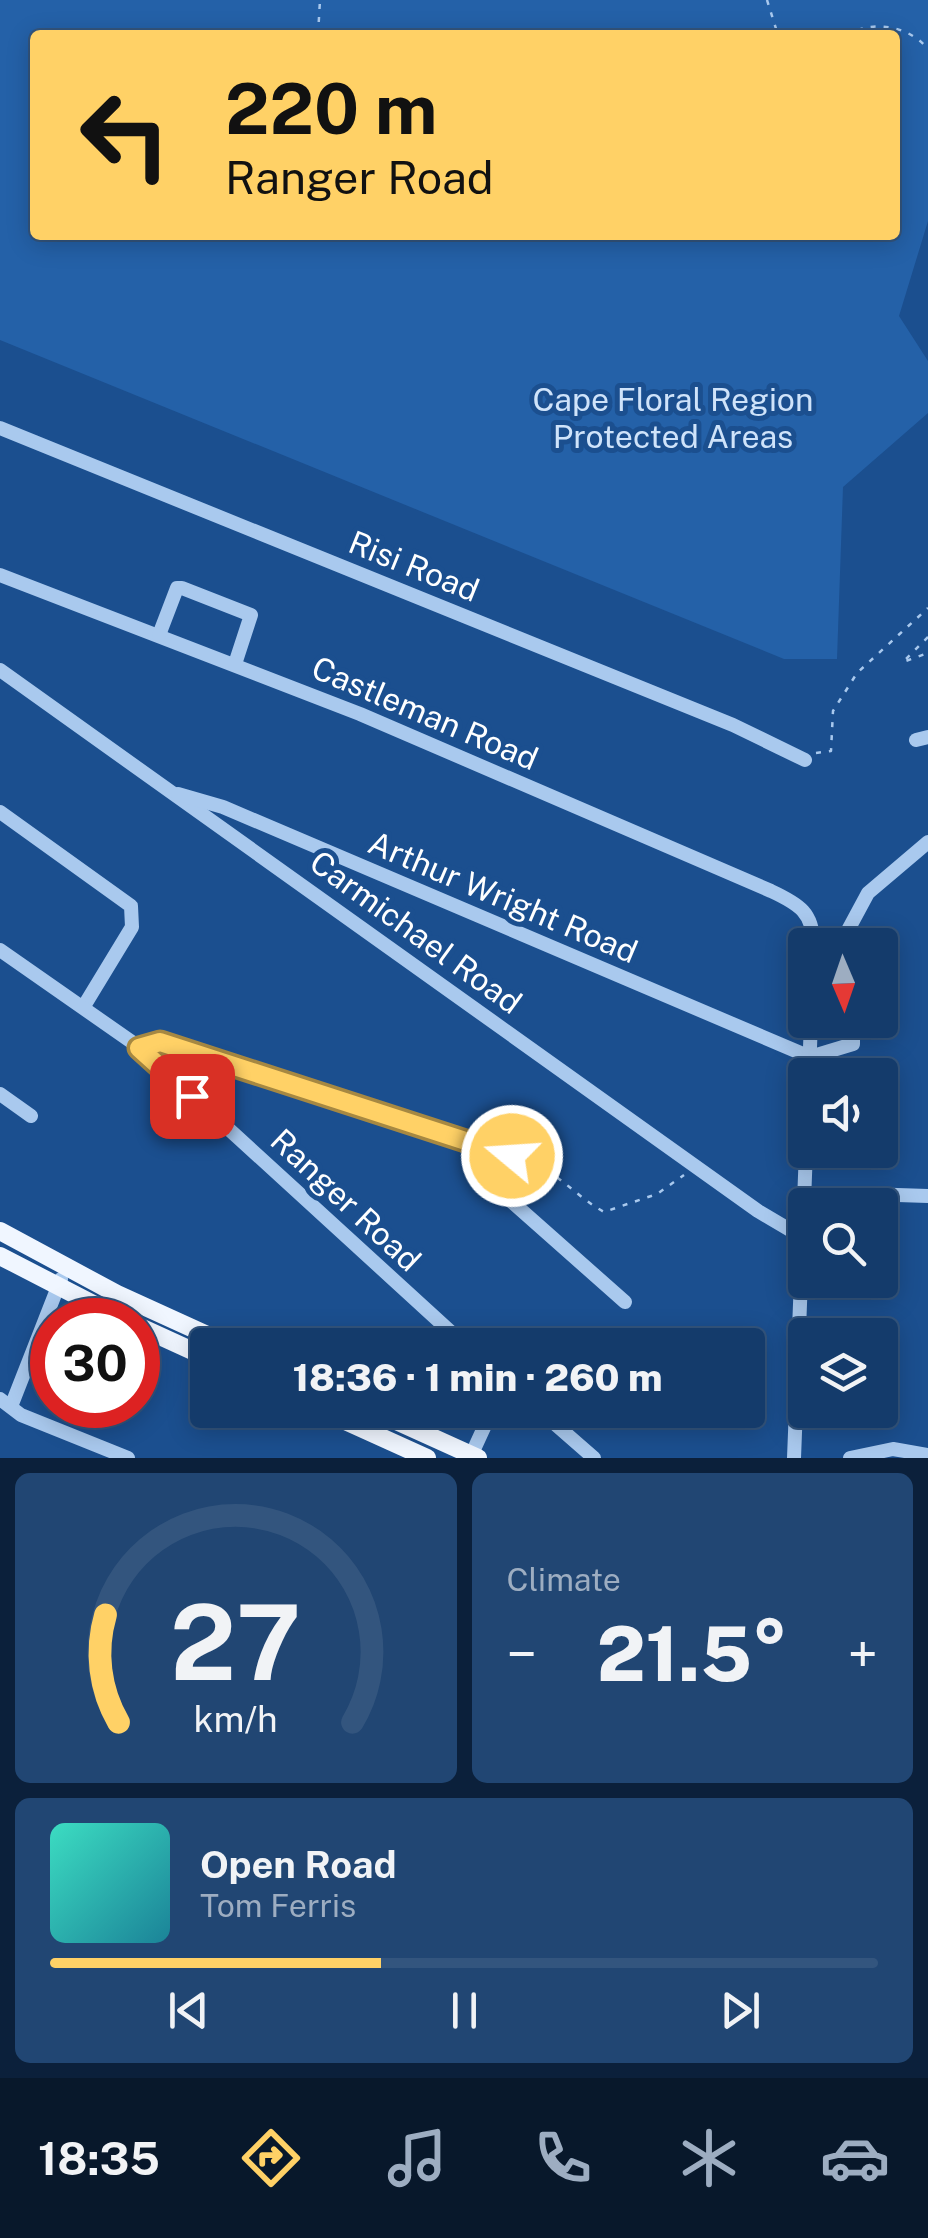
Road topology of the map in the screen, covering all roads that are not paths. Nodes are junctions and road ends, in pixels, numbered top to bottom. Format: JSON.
{"nodes":[{"id":1,"x":0,"y":428,"type":"edge"},
{"id":2,"x":0,"y":575,"type":"edge"},
{"id":3,"x":159,"y":634,"type":"junction"},
{"id":4,"x":235,"y":664,"type":"junction"},
{"id":5,"x":0,"y":670,"type":"edge"},
{"id":6,"x":800,"y":756,"type":"road end"},
{"id":7,"x":173,"y":794,"type":"junction"},
{"id":8,"x":0,"y":812,"type":"edge"},
{"id":9,"x":928,"y":842,"type":"edge"},
{"id":10,"x":813,"y":928,"type":"edge"},
{"id":11,"x":849,"y":928,"type":"edge"},
{"id":12,"x":0,"y":950,"type":"edge"},
{"id":13,"x":84,"y":1006,"type":"junction"},
{"id":14,"x":811,"y":1038,"type":"edge"},
{"id":15,"x":853,"y":1038,"type":"edge"},
{"id":16,"x":139,"y":1048,"type":"junction"},
{"id":17,"x":810,"y":1057,"type":"junction"},
{"id":18,"x":0,"y":1094,"type":"edge"},
{"id":19,"x":31,"y":1116,"type":"dead end"},
{"id":20,"x":492,"y":1150,"type":"junction"},
{"id":21,"x":512,"y":1156,"type":"road end"},
{"id":22,"x":898,"y":1195,"type":"edge"},
{"id":23,"x":928,"y":1196,"type":"edge"},
{"id":24,"x":788,"y":1228,"type":"edge"},
{"id":25,"x":0,"y":1232,"type":"edge"},
{"id":26,"x":0,"y":1256,"type":"edge"},
{"id":27,"x":67,"y":1269,"type":"junction"},
{"id":28,"x":57,"y":1288,"type":"junction"},
{"id":29,"x":78,"y":1298,"type":"edge"},
{"id":30,"x":800,"y":1298,"type":"edge"},
{"id":31,"x":625,"y":1302,"type":"dead end"},
{"id":32,"x":193,"y":1328,"type":"edge"},
{"id":33,"x":446,"y":1328,"type":"edge"},
{"id":34,"x":160,"y":1336,"type":"edge"},
{"id":35,"x":190,"y":1350,"type":"edge"},
{"id":36,"x":6,"y":1401,"type":"edge"},
{"id":37,"x":361,"y":1428,"type":"edge"},
{"id":38,"x":411,"y":1428,"type":"edge"},
{"id":39,"x":485,"y":1428,"type":"edge"},
{"id":40,"x":560,"y":1428,"type":"edge"},
{"id":41,"x":928,"y":1455,"type":"edge"},
{"id":42,"x":473,"y":1457,"type":"edge"},
{"id":43,"x":128,"y":1458,"type":"edge"},
{"id":44,"x":427,"y":1458,"type":"edge"},
{"id":45,"x":594,"y":1458,"type":"edge"},
{"id":46,"x":794,"y":1458,"type":"edge"},
{"id":47,"x":850,"y":1458,"type":"edge"}],
"edges":[{"from":1,"to":6,"type":"street","name":"Risi Road"},
{"from":2,"to":3,"type":"street","name":"Castleman Road"},
{"from":3,"to":4,"type":"street","name":"Castleman Road"},
{"from":3,"to":4,"type":"street"},
{"from":4,"to":10,"type":"street","name":"Castleman Road"},
{"from":5,"to":7,"type":"street","name":"Carmichael Road"},
{"from":7,"to":17,"type":"street","name":"Arthur Wright Road"},
{"from":7,"to":24,"type":"street","name":"Carmichael Road"},
{"from":8,"to":13,"type":"street"},
{"from":9,"to":11,"type":"street"},
{"from":12,"to":13,"type":"street","name":"Ranger Road"},
{"from":13,"to":16,"type":"street","name":"Ranger Road"},
{"from":14,"to":17,"type":"street"},
{"from":15,"to":17,"type":"street"},
{"from":16,"to":20,"type":"street"},
{"from":16,"to":33,"type":"street","name":"Ranger Road"},
{"from":18,"to":19,"type":"street"},
{"from":20,"to":21,"type":"street"},
{"from":20,"to":31,"type":"street"},
{"from":22,"to":23,"type":"street"},
{"from":25,"to":27,"type":"main road"},
{"from":26,"to":28,"type":"main road"},
{"from":27,"to":28,"type":"street"},
{"from":27,"to":32,"type":"main road"},
{"from":28,"to":29,"type":"main road"},
{"from":28,"to":36,"type":"street"},
{"from":30,"to":46,"type":"street"},
{"from":34,"to":35,"type":"main road"},
{"from":36,"to":43,"type":"street"},
{"from":37,"to":44,"type":"main road"},
{"from":38,"to":42,"type":"main road"},
{"from":39,"to":42,"type":"street"},
{"from":40,"to":45,"type":"street"},
{"from":41,"to":47,"type":"street"}]}
